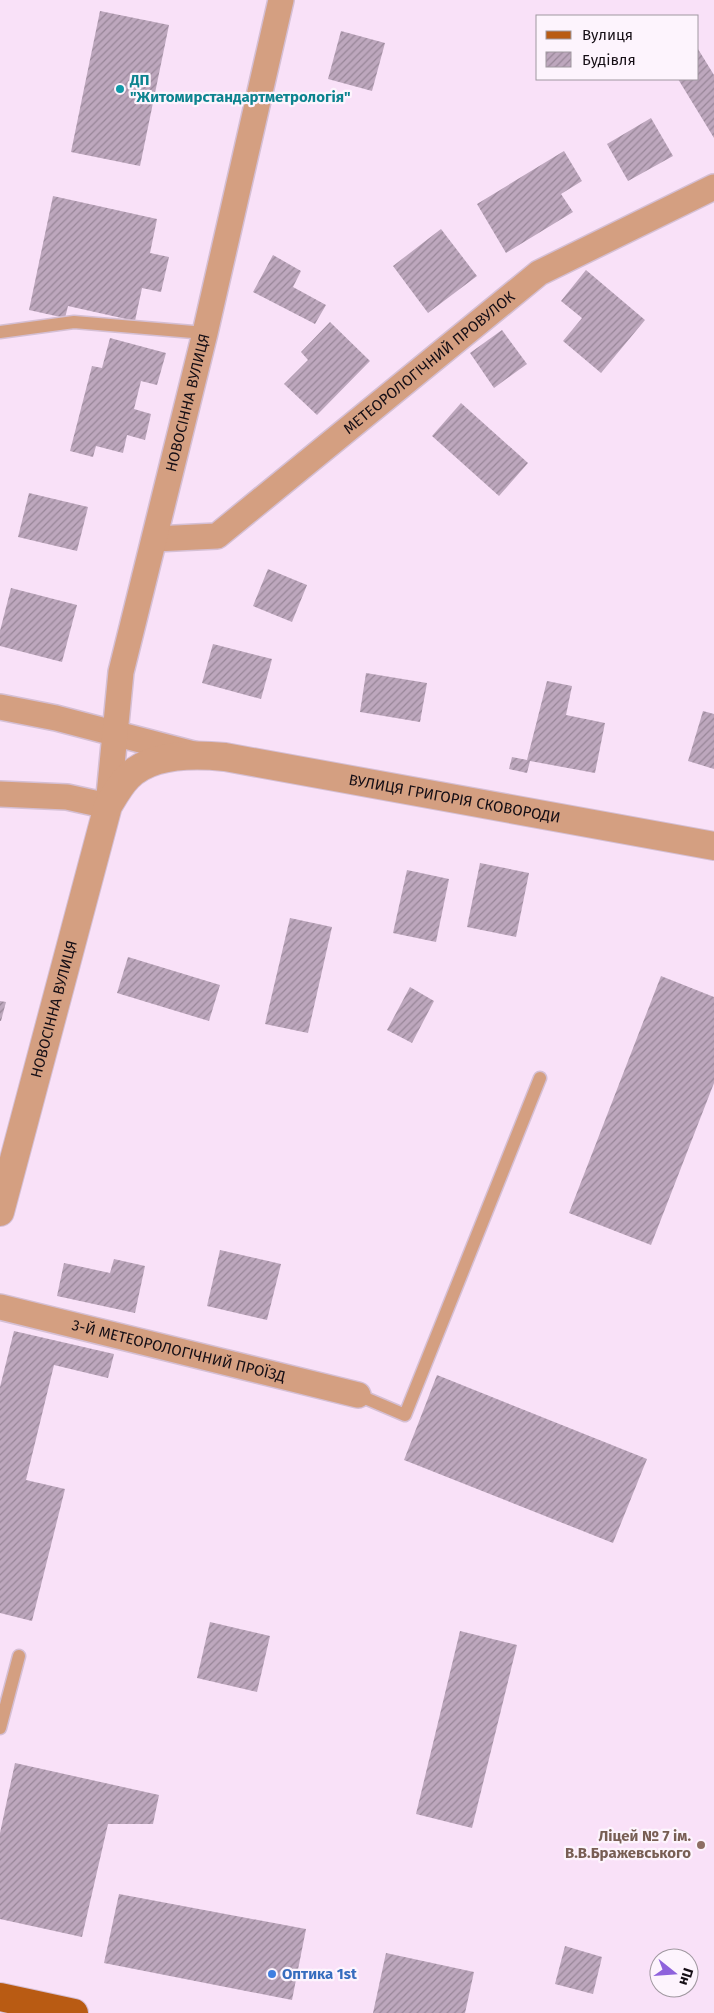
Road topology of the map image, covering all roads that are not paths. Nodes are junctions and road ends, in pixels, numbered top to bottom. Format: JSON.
{"nodes":[{"id":1,"x":281,"y":0,"type":"edge"},
{"id":2,"x":714,"y":187,"type":"edge"},
{"id":3,"x":0,"y":332,"type":"edge"},
{"id":4,"x":205,"y":334,"type":"junction"},
{"id":5,"x":155,"y":539,"type":"junction"},
{"id":6,"x":0,"y":707,"type":"edge"},
{"id":7,"x":114,"y":733,"type":"junction"},
{"id":8,"x":196,"y":754,"type":"junction"},
{"id":9,"x":129,"y":776,"type":"joint"},
{"id":10,"x":0,"y":794,"type":"edge"},
{"id":11,"x":108,"y":806,"type":"junction"},
{"id":12,"x":714,"y":846,"type":"edge"},
{"id":13,"x":540,"y":1078,"type":"dead end"},
{"id":14,"x":0,"y":1212,"type":"edge"},
{"id":15,"x":0,"y":1307,"type":"edge"},
{"id":16,"x":358,"y":1394,"type":"joint"},
{"id":17,"x":19,"y":1656,"type":"dead end"},
{"id":18,"x":0,"y":1728,"type":"edge"},
{"id":19,"x":0,"y":1997,"type":"edge"},
{"id":20,"x":74,"y":2013,"type":"edge"}],
"edges":[{"from":1,"to":4,"type":"street","name":"НОВОСІННА ВУЛИЦЯ"},
{"from":2,"to":5,"type":"street","name":"МЕТЕОРОЛОГІЧНИЙ ПРОВУЛОК"},
{"from":3,"to":4,"type":"lane"},
{"from":4,"to":5,"type":"street","name":"НОВОСІННА ВУЛИЦЯ"},
{"from":5,"to":7,"type":"street","name":"НОВОСІННА ВУЛИЦЯ"},
{"from":6,"to":7,"type":"street","name":"ВУЛИЦЯ ГРИГОРІЯ СКОВОРОДИ"},
{"from":7,"to":8,"type":"street","name":"ВУЛИЦЯ ГРИГОРІЯ СКОВОРОДИ"},
{"from":7,"to":11,"type":"street","name":"НОВОСІННА ВУЛИЦЯ"},
{"from":8,"to":9,"type":"street","name":"ВУЛИЦЯ ГРИГОРІЯ СКОВОРОДИ"},
{"from":8,"to":12,"type":"street","name":"ВУЛИЦЯ ГРИГОРІЯ СКОВОРОДИ"},
{"from":9,"to":11,"type":"street","name":"НОВОСІННА ВУЛИЦЯ"},
{"from":10,"to":11,"type":"street"},
{"from":11,"to":14,"type":"street","name":"НОВОСІННА ВУЛИЦЯ"},
{"from":13,"to":16,"type":"lane"},
{"from":15,"to":16,"type":"street","name":"3-Й МЕТЕОРОЛОГІЧНИЙ ПРОЇЗД"},
{"from":17,"to":18,"type":"lane"},
{"from":19,"to":20,"type":"main road"}]}
